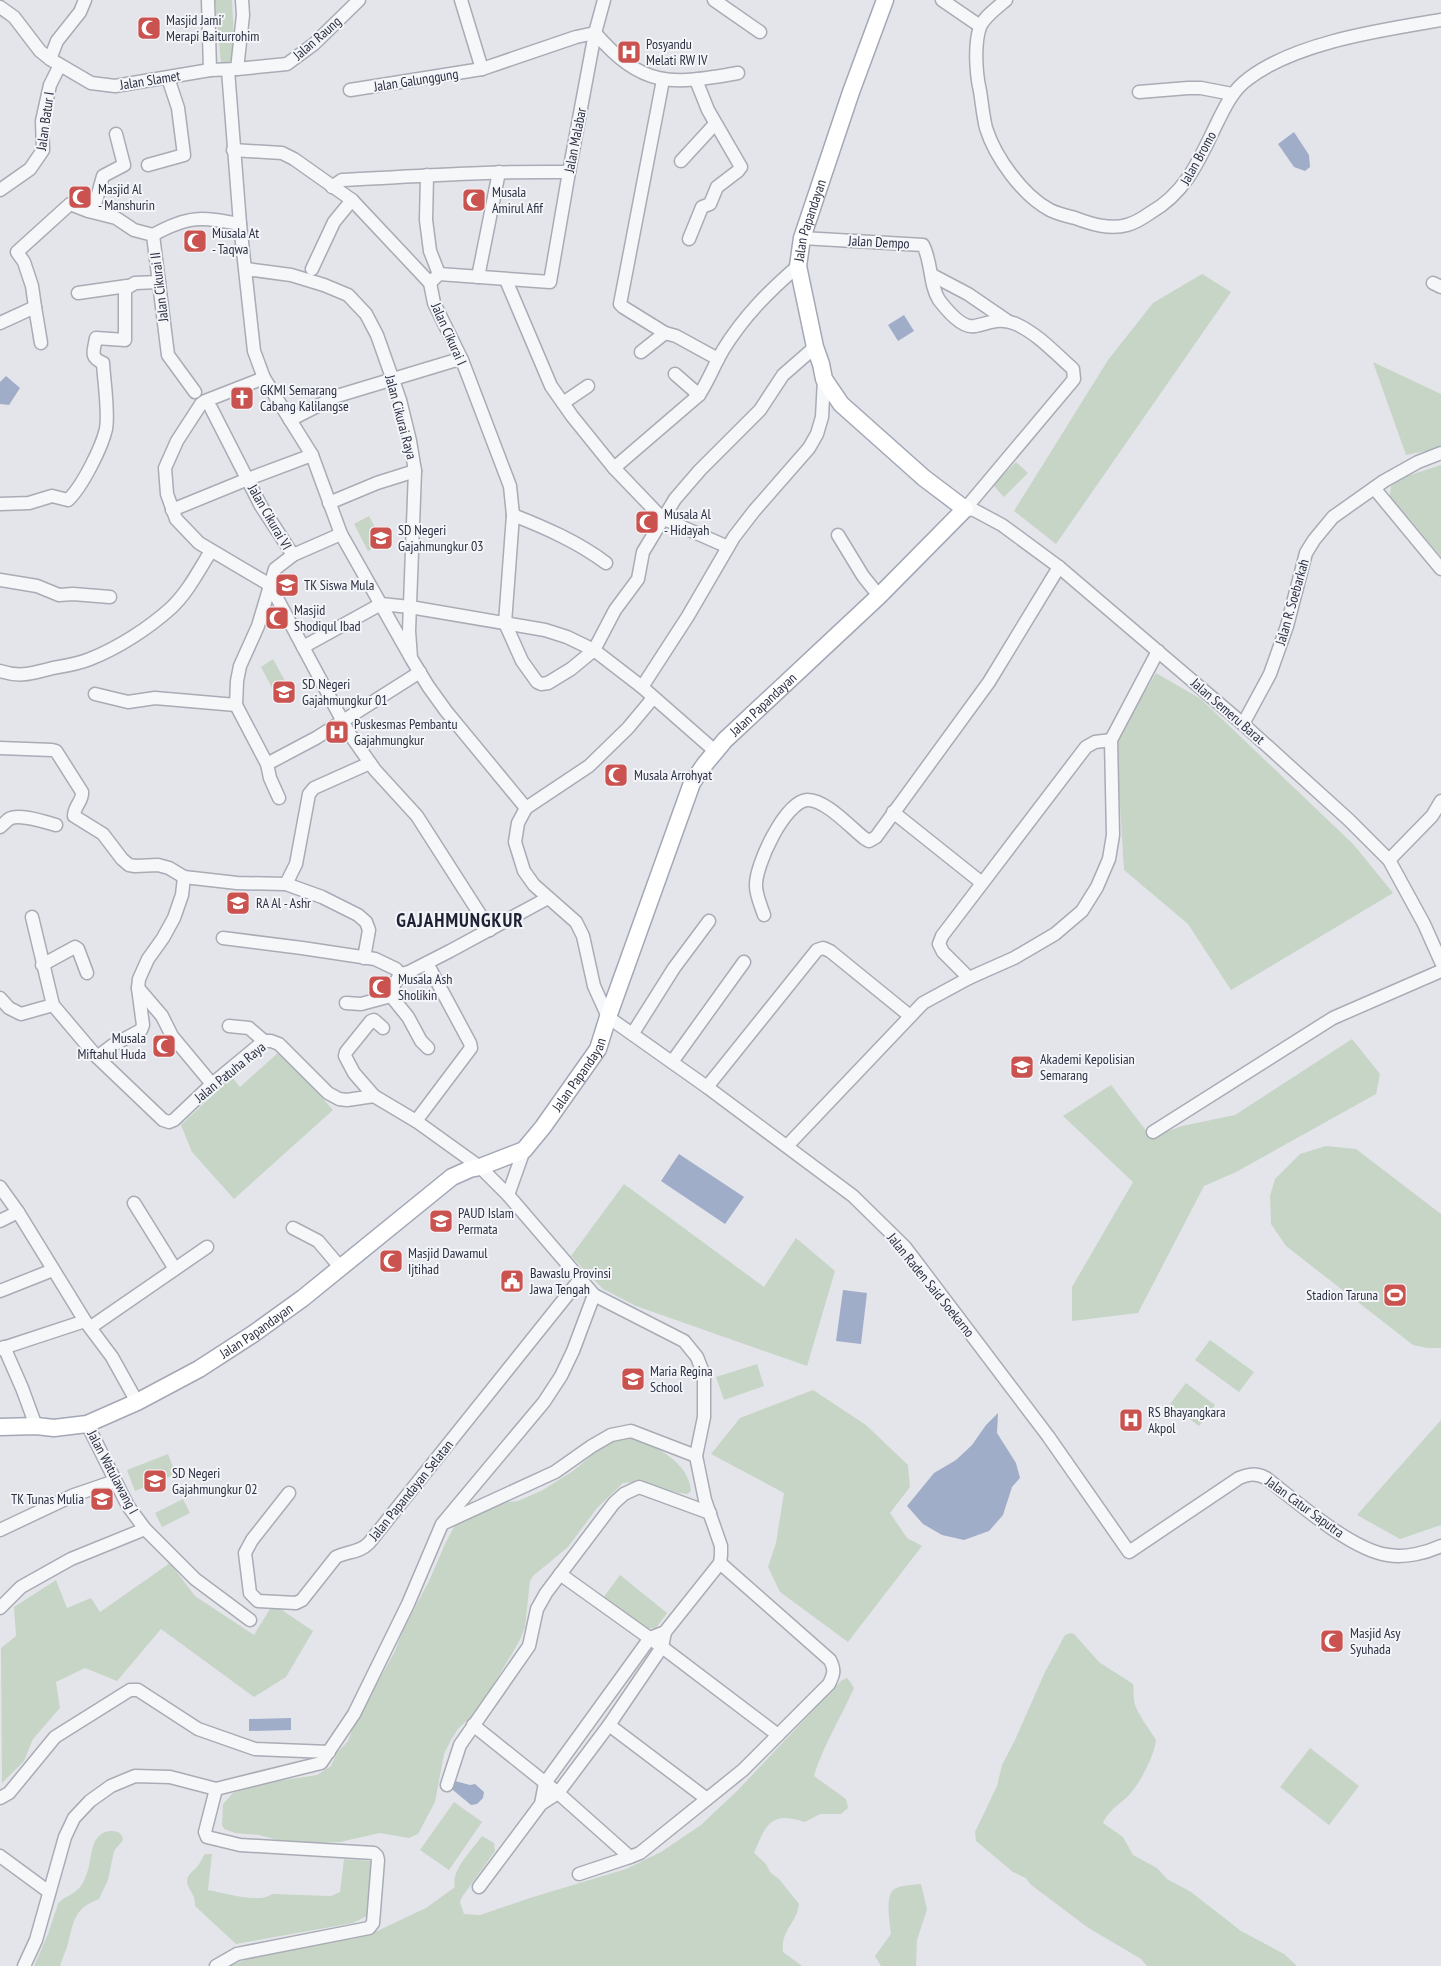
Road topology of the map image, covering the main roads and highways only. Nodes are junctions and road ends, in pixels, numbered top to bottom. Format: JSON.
{"nodes":[{"id":1,"x":885,"y":0,"type":"edge"},
{"id":2,"x":0,"y":1427,"type":"edge"}],
"edges":[{"from":1,"to":2,"type":"main road","name":"Jalan Papandayan"}]}
